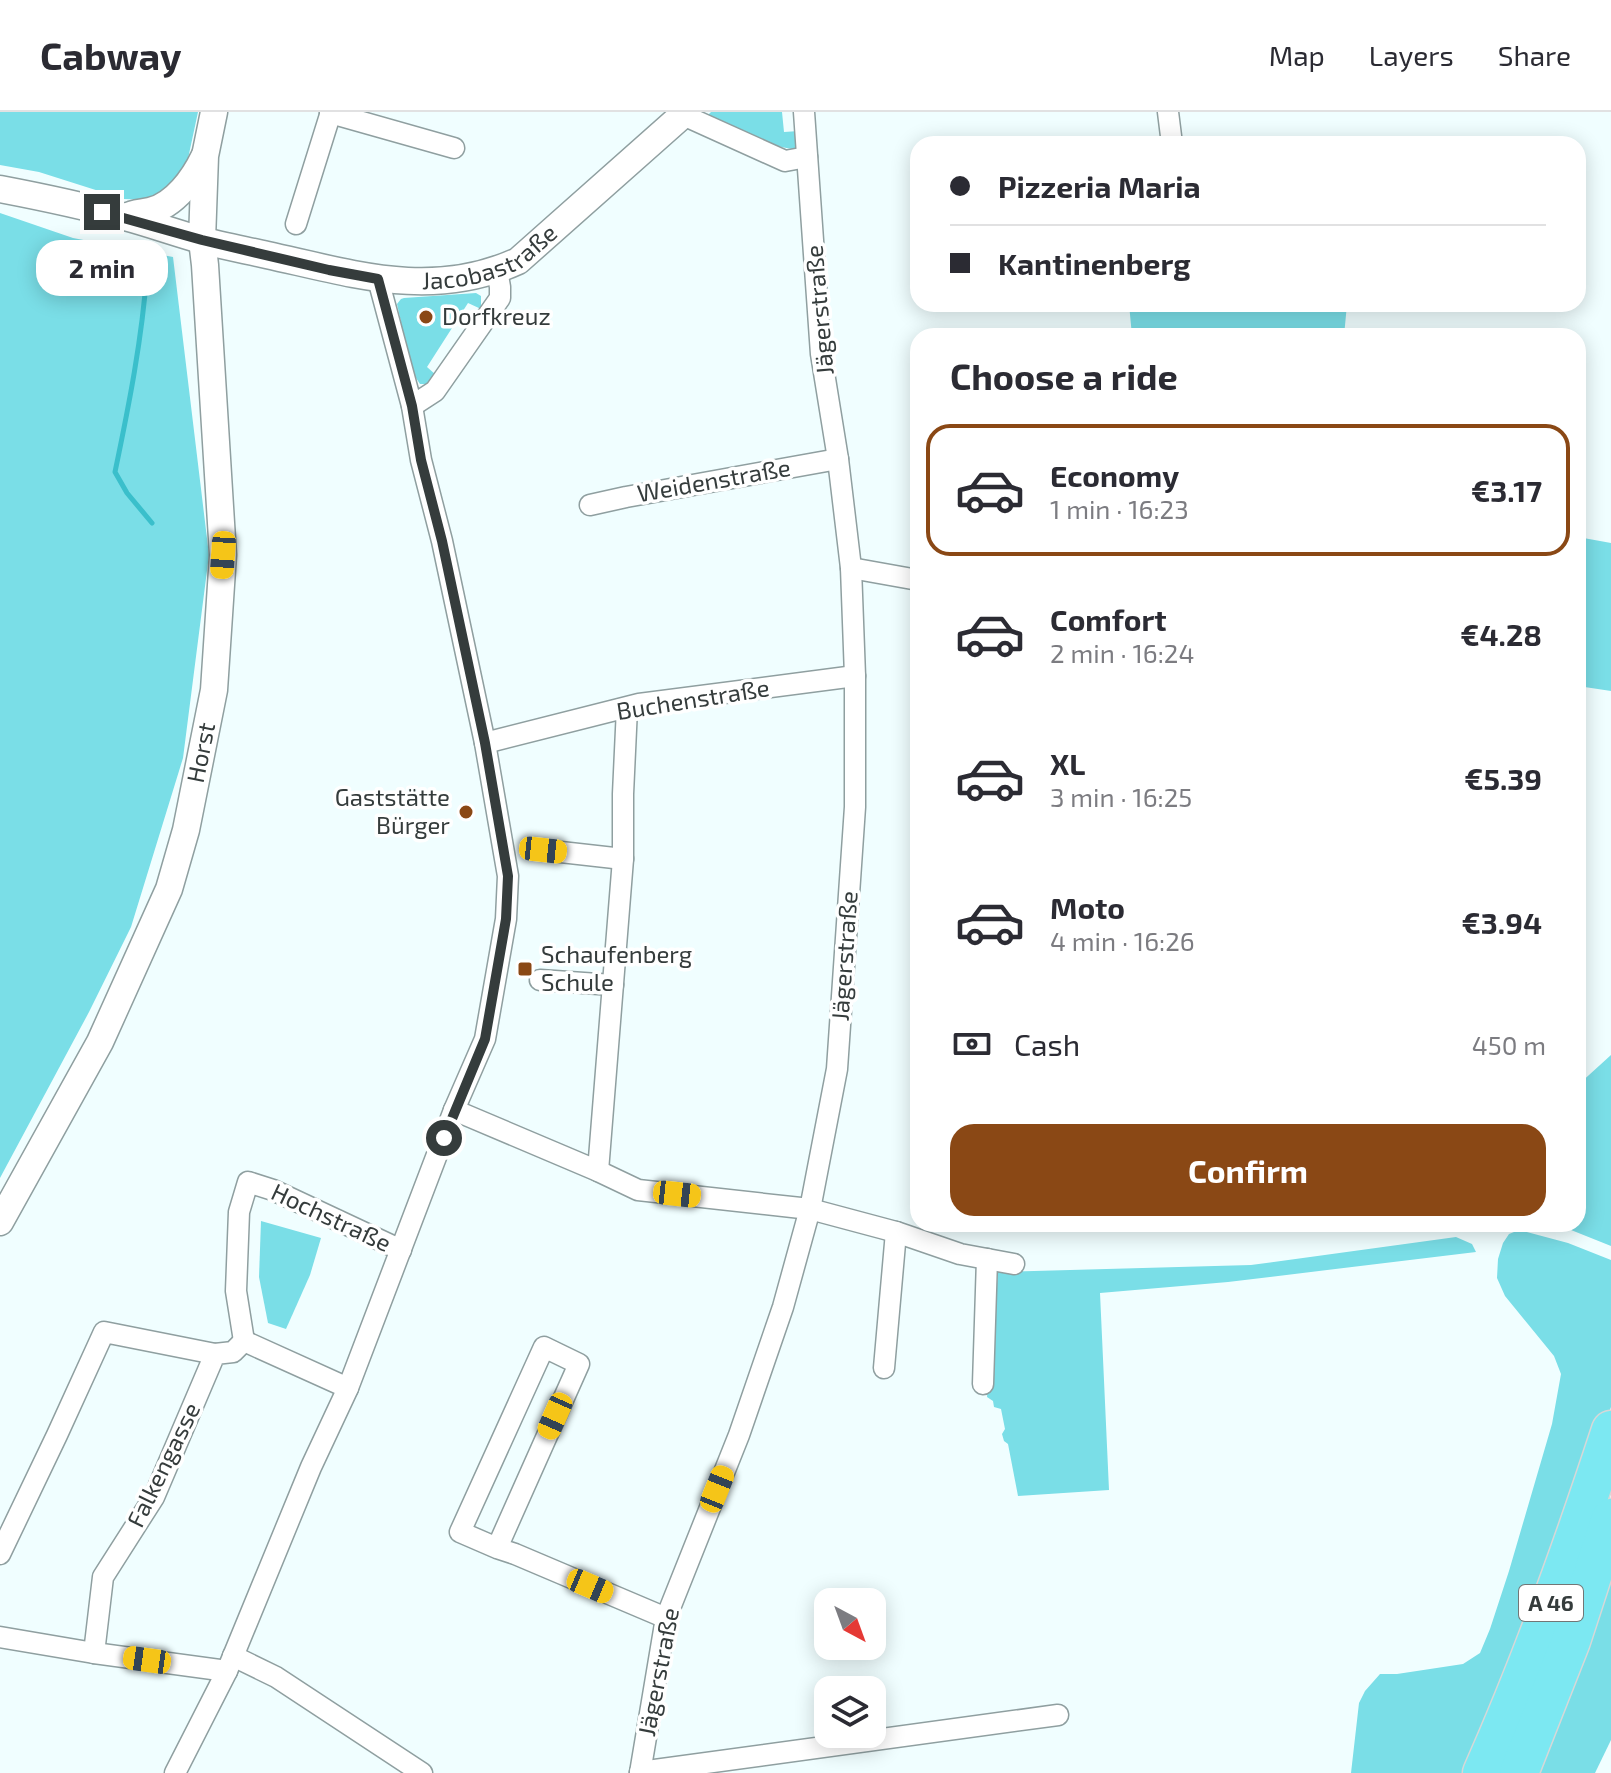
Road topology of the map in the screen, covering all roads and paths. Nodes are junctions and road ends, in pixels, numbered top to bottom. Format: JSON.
{"nodes":[{"id":1,"x":214,"y":112,"type":"edge"},
{"id":2,"x":330,"y":112,"type":"edge"},
{"id":3,"x":804,"y":112,"type":"edge"},
{"id":4,"x":1168,"y":112,"type":"edge"},
{"id":5,"x":684,"y":113,"type":"edge"},
{"id":6,"x":1171,"y":136,"type":"edge"},
{"id":7,"x":454,"y":148,"type":"dead end"},
{"id":8,"x":205,"y":156,"type":"junction"},
{"id":9,"x":807,"y":157,"type":"junction"},
{"id":10,"x":0,"y":189,"type":"edge"},
{"id":11,"x":126,"y":217,"type":"junction"},
{"id":12,"x":296,"y":224,"type":"dead end"},
{"id":13,"x":202,"y":240,"type":"junction"},
{"id":14,"x":497,"y":270,"type":"junction"},
{"id":15,"x":378,"y":279,"type":"junction"},
{"id":16,"x":412,"y":406,"type":"junction"},
{"id":17,"x":838,"y":459,"type":"junction"},
{"id":18,"x":590,"y":505,"type":"dead end"},
{"id":19,"x":851,"y":568,"type":"junction"},
{"id":20,"x":910,"y":579,"type":"edge"},
{"id":21,"x":855,"y":676,"type":"junction"},
{"id":22,"x":627,"y":708,"type":"junction"},
{"id":23,"x":485,"y":743,"type":"junction"},
{"id":24,"x":543,"y":850,"type":"dead end"},
{"id":25,"x":623,"y":859,"type":"junction"},
{"id":26,"x":540,"y":980,"type":"dead end"},
{"id":27,"x":613,"y":985,"type":"junction"},
{"id":28,"x":454,"y":1110,"type":"junction"},
{"id":29,"x":598,"y":1171,"type":"junction"},
{"id":30,"x":810,"y":1209,"type":"junction"},
{"id":31,"x":0,"y":1222,"type":"edge"},
{"id":32,"x":896,"y":1232,"type":"junction"},
{"id":33,"x":401,"y":1250,"type":"junction"},
{"id":34,"x":987,"y":1259,"type":"junction"},
{"id":35,"x":1014,"y":1264,"type":"dead end"},
{"id":36,"x":244,"y":1341,"type":"junction"},
{"id":37,"x":215,"y":1354,"type":"junction"},
{"id":38,"x":884,"y":1368,"type":"dead end"},
{"id":39,"x":983,"y":1384,"type":"dead end"},
{"id":40,"x":348,"y":1388,"type":"junction"},
{"id":41,"x":1611,"y":1430,"type":"edge"},
{"id":42,"x":1611,"y":1518,"type":"edge"},
{"id":43,"x":497,"y":1548,"type":"junction"},
{"id":44,"x":0,"y":1554,"type":"edge"},
{"id":45,"x":666,"y":1618,"type":"junction"},
{"id":46,"x":0,"y":1637,"type":"edge"},
{"id":47,"x":94,"y":1653,"type":"junction"},
{"id":48,"x":230,"y":1663,"type":"junction"},
{"id":49,"x":1058,"y":1715,"type":"dead end"},
{"id":50,"x":640,"y":1772,"type":"edge"},
{"id":51,"x":175,"y":1773,"type":"edge"},
{"id":52,"x":422,"y":1773,"type":"edge"},
{"id":53,"x":1482,"y":1773,"type":"edge"},
{"id":54,"x":1519,"y":1773,"type":"edge"}],
"edges":[{"from":1,"to":8,"type":"street"},
{"from":2,"to":7,"type":"street"},
{"from":2,"to":12,"type":"street"},
{"from":3,"to":9,"type":"street","name":"Jägerstraße"},
{"from":4,"to":6,"type":"street"},
{"from":5,"to":9,"type":"street"},
{"from":5,"to":14,"type":"street","name":"Jacobastraße"},
{"from":8,"to":11,"type":"street"},
{"from":8,"to":13,"type":"street","name":"Horst"},
{"from":9,"to":17,"type":"street","name":"Jägerstraße"},
{"from":10,"to":11,"type":"street","name":"Jacobastraße"},
{"from":11,"to":13,"type":"street","name":"Jacobastraße"},
{"from":13,"to":15,"type":"street","name":"Jacobastraße"},
{"from":13,"to":31,"type":"street","name":"Horst"},
{"from":14,"to":15,"type":"street","name":"Jacobastraße"},
{"from":14,"to":16,"type":"street"},
{"from":15,"to":16,"type":"street","name":"Hochstraße"},
{"from":16,"to":23,"type":"street","name":"Hochstraße"},
{"from":17,"to":18,"type":"street","name":"Weidenstraße"},
{"from":17,"to":19,"type":"street","name":"Jägerstraße"},
{"from":19,"to":20,"type":"street"},
{"from":19,"to":21,"type":"street","name":"Jägerstraße"},
{"from":21,"to":22,"type":"street","name":"Buchenstraße"},
{"from":21,"to":30,"type":"street","name":"Jägerstraße"},
{"from":22,"to":23,"type":"street","name":"Buchenstraße"},
{"from":22,"to":25,"type":"street"},
{"from":23,"to":28,"type":"street","name":"Hochstraße"},
{"from":24,"to":25,"type":"street"},
{"from":25,"to":27,"type":"street"},
{"from":26,"to":27,"type":"street"},
{"from":27,"to":29,"type":"street"},
{"from":28,"to":29,"type":"street"},
{"from":28,"to":33,"type":"street","name":"Hochstraße"},
{"from":29,"to":30,"type":"street"},
{"from":30,"to":32,"type":"street"},
{"from":30,"to":45,"type":"street","name":"Jägerstraße"},
{"from":32,"to":34,"type":"street"},
{"from":32,"to":38,"type":"street"},
{"from":33,"to":36,"type":"street","name":"Hochstraße"},
{"from":33,"to":40,"type":"street","name":"Hochstraße"},
{"from":34,"to":35,"type":"street"},
{"from":34,"to":39,"type":"street"},
{"from":36,"to":37,"type":"street"},
{"from":36,"to":40,"type":"street"},
{"from":37,"to":44,"type":"street"},
{"from":37,"to":47,"type":"street","name":"Falkengasse"},
{"from":40,"to":48,"type":"street","name":"Hochstraße"},
{"from":41,"to":53,"type":"highway","number":"A 46"},
{"from":42,"to":54,"type":"highway","number":"A 46"},
{"from":43,"to":43,"type":"street"},
{"from":43,"to":45,"type":"street"},
{"from":45,"to":50,"type":"street","name":"Jägerstraße"},
{"from":46,"to":47,"type":"street"},
{"from":47,"to":48,"type":"street"},
{"from":48,"to":51,"type":"street","name":"Hochstraße"},
{"from":48,"to":52,"type":"street"},
{"from":49,"to":50,"type":"street"}]}
